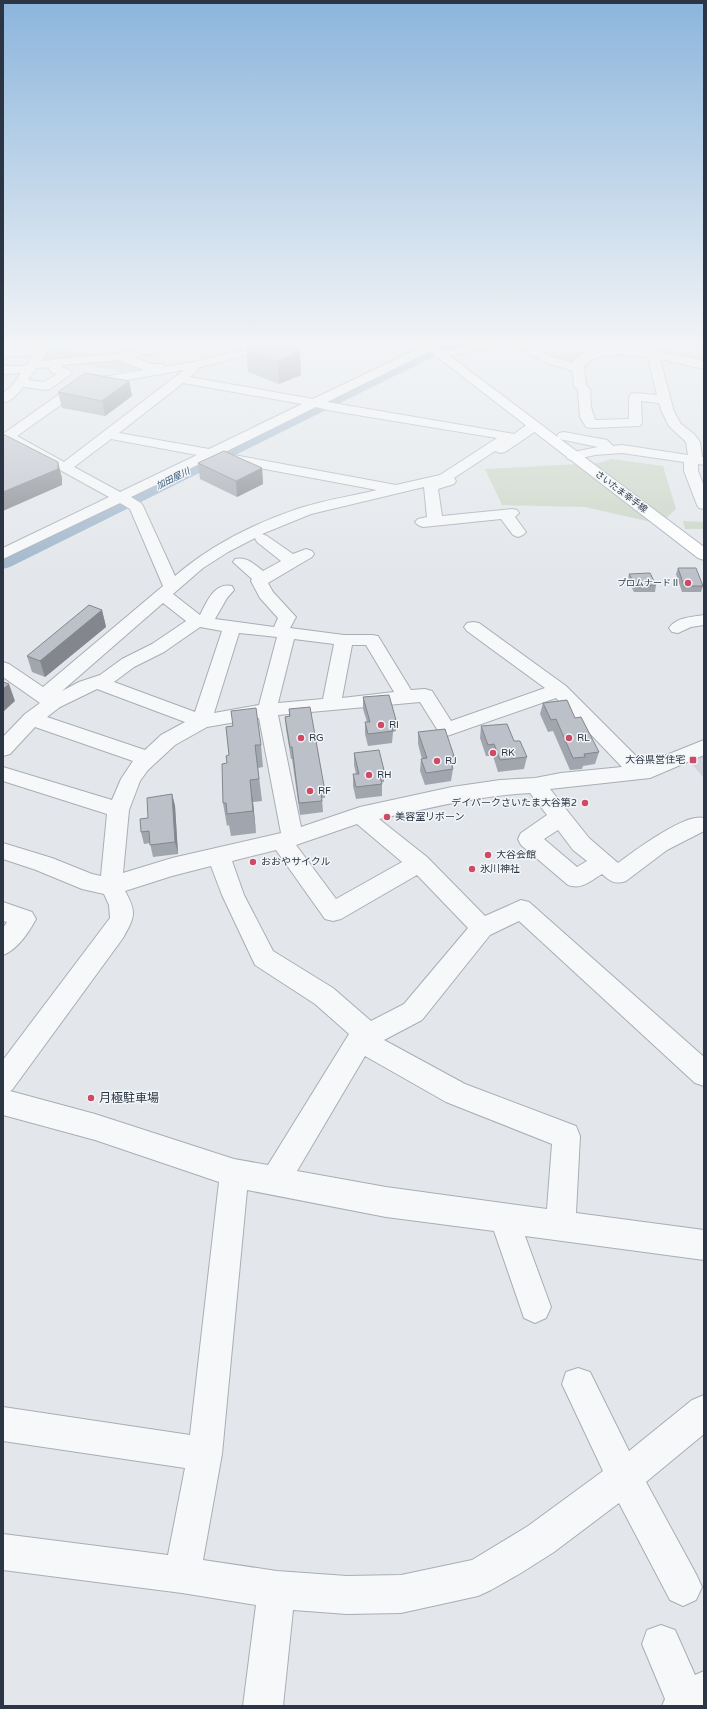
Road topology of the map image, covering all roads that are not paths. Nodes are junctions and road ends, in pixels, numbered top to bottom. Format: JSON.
{"nodes":[{"id":1,"x":29,"y":422,"type":"edge"},
{"id":2,"x":126,"y":422,"type":"edge"},
{"id":3,"x":284,"y":422,"type":"edge"},
{"id":4,"x":293,"y":422,"type":"edge"},
{"id":5,"x":424,"y":422,"type":"edge"},
{"id":6,"x":528,"y":422,"type":"edge"},
{"id":7,"x":635,"y":422,"type":"edge"},
{"id":8,"x":673,"y":422,"type":"edge"},
{"id":9,"x":591,"y":424,"type":"joint"},
{"id":10,"x":534,"y":426,"type":"junction"},
{"id":11,"x":109,"y":435,"type":"junction"},
{"id":12,"x":558,"y":438,"type":"junction"},
{"id":13,"x":6,"y":440,"type":"edge"},
{"id":14,"x":609,"y":449,"type":"junction"},
{"id":15,"x":210,"y":453,"type":"junction"},
{"id":16,"x":573,"y":456,"type":"junction"},
{"id":17,"x":227,"y":458,"type":"junction"},
{"id":18,"x":697,"y":460,"type":"edge"},
{"id":19,"x":65,"y":468,"type":"junction"},
{"id":20,"x":457,"y":474,"type":"junction"},
{"id":21,"x":400,"y":490,"type":"junction"},
{"id":22,"x":125,"y":500,"type":"junction"},
{"id":23,"x":704,"y":505,"type":"edge"},
{"id":24,"x":471,"y":517,"type":"junction"},
{"id":25,"x":480,"y":531,"type":"dead end"},
{"id":26,"x":518,"y":532,"type":"dead end"},
{"id":27,"x":262,"y":539,"type":"dead end"},
{"id":28,"x":3,"y":554,"type":"edge"},
{"id":29,"x":704,"y":555,"type":"edge"},
{"id":30,"x":241,"y":562,"type":"dead end"},
{"id":31,"x":263,"y":579,"type":"junction"},
{"id":32,"x":226,"y":590,"type":"dead end"},
{"id":33,"x":168,"y":592,"type":"junction"},
{"id":34,"x":704,"y":620,"type":"edge"},
{"id":35,"x":201,"y":622,"type":"junction"},
{"id":36,"x":232,"y":627,"type":"junction"},
{"id":37,"x":473,"y":627,"type":"dead end"},
{"id":38,"x":678,"y":628,"type":"dead end"},
{"id":39,"x":283,"y":633,"type":"junction"},
{"id":40,"x":344,"y":640,"type":"junction"},
{"id":41,"x":3,"y":668,"type":"edge"},
{"id":42,"x":97,"y":682,"type":"junction"},
{"id":43,"x":559,"y":690,"type":"junction"},
{"id":44,"x":406,"y":697,"type":"junction"},
{"id":45,"x":48,"y":700,"type":"junction"},
{"id":46,"x":331,"y":706,"type":"junction"},
{"id":47,"x":267,"y":710,"type":"junction"},
{"id":48,"x":32,"y":719,"type":"junction"},
{"id":49,"x":202,"y":721,"type":"junction"},
{"id":50,"x":704,"y":747,"type":"edge"},
{"id":51,"x":3,"y":749,"type":"edge"},
{"id":52,"x":147,"y":758,"type":"junction"},
{"id":53,"x":639,"y":772,"type":"junction"},
{"id":54,"x":3,"y":774,"type":"edge"},
{"id":55,"x":535,"y":785,"type":"junction"},
{"id":56,"x":118,"y":810,"type":"junction"},
{"id":57,"x":360,"y":815,"type":"junction"},
{"id":58,"x":560,"y":817,"type":"junction"},
{"id":59,"x":699,"y":824,"type":"dead end"},
{"id":60,"x":287,"y":839,"type":"junction"},
{"id":61,"x":3,"y":851,"type":"edge"},
{"id":62,"x":219,"y":857,"type":"junction"},
{"id":63,"x":603,"y":862,"type":"junction"},
{"id":64,"x":419,"y":863,"type":"junction"},
{"id":65,"x":111,"y":886,"type":"junction"},
{"id":66,"x":3,"y":911,"type":"edge"},
{"id":67,"x":482,"y":928,"type":"junction"},
{"id":68,"x":3,"y":945,"type":"edge"},
{"id":69,"x":364,"y":1038,"type":"junction"},
{"id":70,"x":704,"y":1074,"type":"edge"},
{"id":71,"x":3,"y":1081,"type":"edge"},
{"id":72,"x":3,"y":1102,"type":"edge"},
{"id":73,"x":234,"y":1173,"type":"junction"},
{"id":74,"x":275,"y":1180,"type":"junction"},
{"id":75,"x":504,"y":1218,"type":"junction"},
{"id":76,"x":561,"y":1225,"type":"junction"},
{"id":77,"x":704,"y":1245,"type":"edge"},
{"id":78,"x":535,"y":1307,"type":"dead end"},
{"id":79,"x":578,"y":1384,"type":"dead end"},
{"id":80,"x":704,"y":1412,"type":"edge"},
{"id":81,"x":3,"y":1424,"type":"edge"},
{"id":82,"x":205,"y":1454,"type":"junction"},
{"id":83,"x":624,"y":1477,"type":"junction"},
{"id":84,"x":3,"y":1552,"type":"edge"},
{"id":85,"x":182,"y":1575,"type":"junction"},
{"id":86,"x":683,"y":1587,"type":"dead end"},
{"id":87,"x":277,"y":1590,"type":"junction"},
{"id":88,"x":661,"y":1644,"type":"dead end"},
{"id":89,"x":690,"y":1701,"type":"edge"},
{"id":90,"x":262,"y":1706,"type":"edge"}],
"edges":[{"from":1,"to":13,"type":"street"},
{"from":2,"to":11,"type":"street"},
{"from":3,"to":15,"type":"street"},
{"from":4,"to":17,"type":"street"},
{"from":5,"to":20,"type":"street"},
{"from":6,"to":10,"type":"main road","name":"さいたま幸手線"},
{"from":7,"to":9,"type":"street"},
{"from":8,"to":18,"type":"street"},
{"from":9,"to":12,"type":"street"},
{"from":10,"to":12,"type":"main road","name":"さいたま幸手線"},
{"from":10,"to":20,"type":"street"},
{"from":11,"to":15,"type":"street"},
{"from":11,"to":19,"type":"street"},
{"from":12,"to":14,"type":"street"},
{"from":12,"to":16,"type":"main road","name":"さいたま幸手線"},
{"from":13,"to":19,"type":"street"},
{"from":14,"to":16,"type":"street"},
{"from":14,"to":18,"type":"street"},
{"from":15,"to":17,"type":"street"},
{"from":15,"to":22,"type":"street"},
{"from":16,"to":29,"type":"main road","name":"さいたま幸手線"},
{"from":17,"to":21,"type":"street"},
{"from":18,"to":23,"type":"street"},
{"from":19,"to":22,"type":"street"},
{"from":20,"to":21,"type":"street"},
{"from":20,"to":24,"type":"street"},
{"from":21,"to":33,"type":"street"},
{"from":22,"to":28,"type":"street"},
{"from":22,"to":33,"type":"street"},
{"from":24,"to":25,"type":"street"},
{"from":24,"to":26,"type":"street"},
{"from":27,"to":31,"type":"street"},
{"from":30,"to":31,"type":"street"},
{"from":31,"to":39,"type":"street"},
{"from":32,"to":35,"type":"street"},
{"from":33,"to":35,"type":"street"},
{"from":33,"to":45,"type":"street"},
{"from":34,"to":38,"type":"street"},
{"from":35,"to":36,"type":"street"},
{"from":35,"to":42,"type":"street"},
{"from":36,"to":39,"type":"street"},
{"from":36,"to":49,"type":"street"},
{"from":37,"to":43,"type":"street"},
{"from":39,"to":40,"type":"street"},
{"from":39,"to":47,"type":"street"},
{"from":40,"to":44,"type":"street"},
{"from":40,"to":46,"type":"street"},
{"from":41,"to":45,"type":"street"},
{"from":42,"to":45,"type":"street"},
{"from":42,"to":49,"type":"street"},
{"from":43,"to":44,"type":"street"},
{"from":43,"to":53,"type":"street"},
{"from":44,"to":46,"type":"street"},
{"from":45,"to":48,"type":"street"},
{"from":46,"to":47,"type":"street"},
{"from":47,"to":49,"type":"street"},
{"from":47,"to":60,"type":"street"},
{"from":48,"to":51,"type":"street"},
{"from":48,"to":52,"type":"street"},
{"from":49,"to":52,"type":"street"},
{"from":50,"to":53,"type":"street"},
{"from":52,"to":56,"type":"street"},
{"from":53,"to":55,"type":"street"},
{"from":54,"to":56,"type":"street"},
{"from":55,"to":57,"type":"street"},
{"from":55,"to":58,"type":"street"},
{"from":56,"to":65,"type":"street"},
{"from":57,"to":60,"type":"street"},
{"from":57,"to":64,"type":"street"},
{"from":58,"to":63,"type":"street"},
{"from":58,"to":63,"type":"street"},
{"from":59,"to":63,"type":"street"},
{"from":60,"to":62,"type":"street"},
{"from":60,"to":64,"type":"street"},
{"from":61,"to":65,"type":"street"},
{"from":62,"to":65,"type":"street"},
{"from":62,"to":69,"type":"street"},
{"from":64,"to":67,"type":"street"},
{"from":65,"to":71,"type":"street"},
{"from":66,"to":68,"type":"street"},
{"from":67,"to":69,"type":"street"},
{"from":67,"to":70,"type":"street"},
{"from":69,"to":74,"type":"street"},
{"from":69,"to":76,"type":"street"},
{"from":72,"to":73,"type":"street"},
{"from":73,"to":74,"type":"street"},
{"from":73,"to":82,"type":"street"},
{"from":74,"to":75,"type":"street"},
{"from":75,"to":76,"type":"street"},
{"from":75,"to":78,"type":"street"},
{"from":76,"to":77,"type":"street"},
{"from":79,"to":83,"type":"street"},
{"from":80,"to":83,"type":"street"},
{"from":81,"to":82,"type":"street"},
{"from":82,"to":85,"type":"street"},
{"from":83,"to":86,"type":"street"},
{"from":83,"to":87,"type":"street"},
{"from":84,"to":85,"type":"street"},
{"from":85,"to":87,"type":"street"},
{"from":87,"to":90,"type":"street"},
{"from":88,"to":89,"type":"street"}]}
